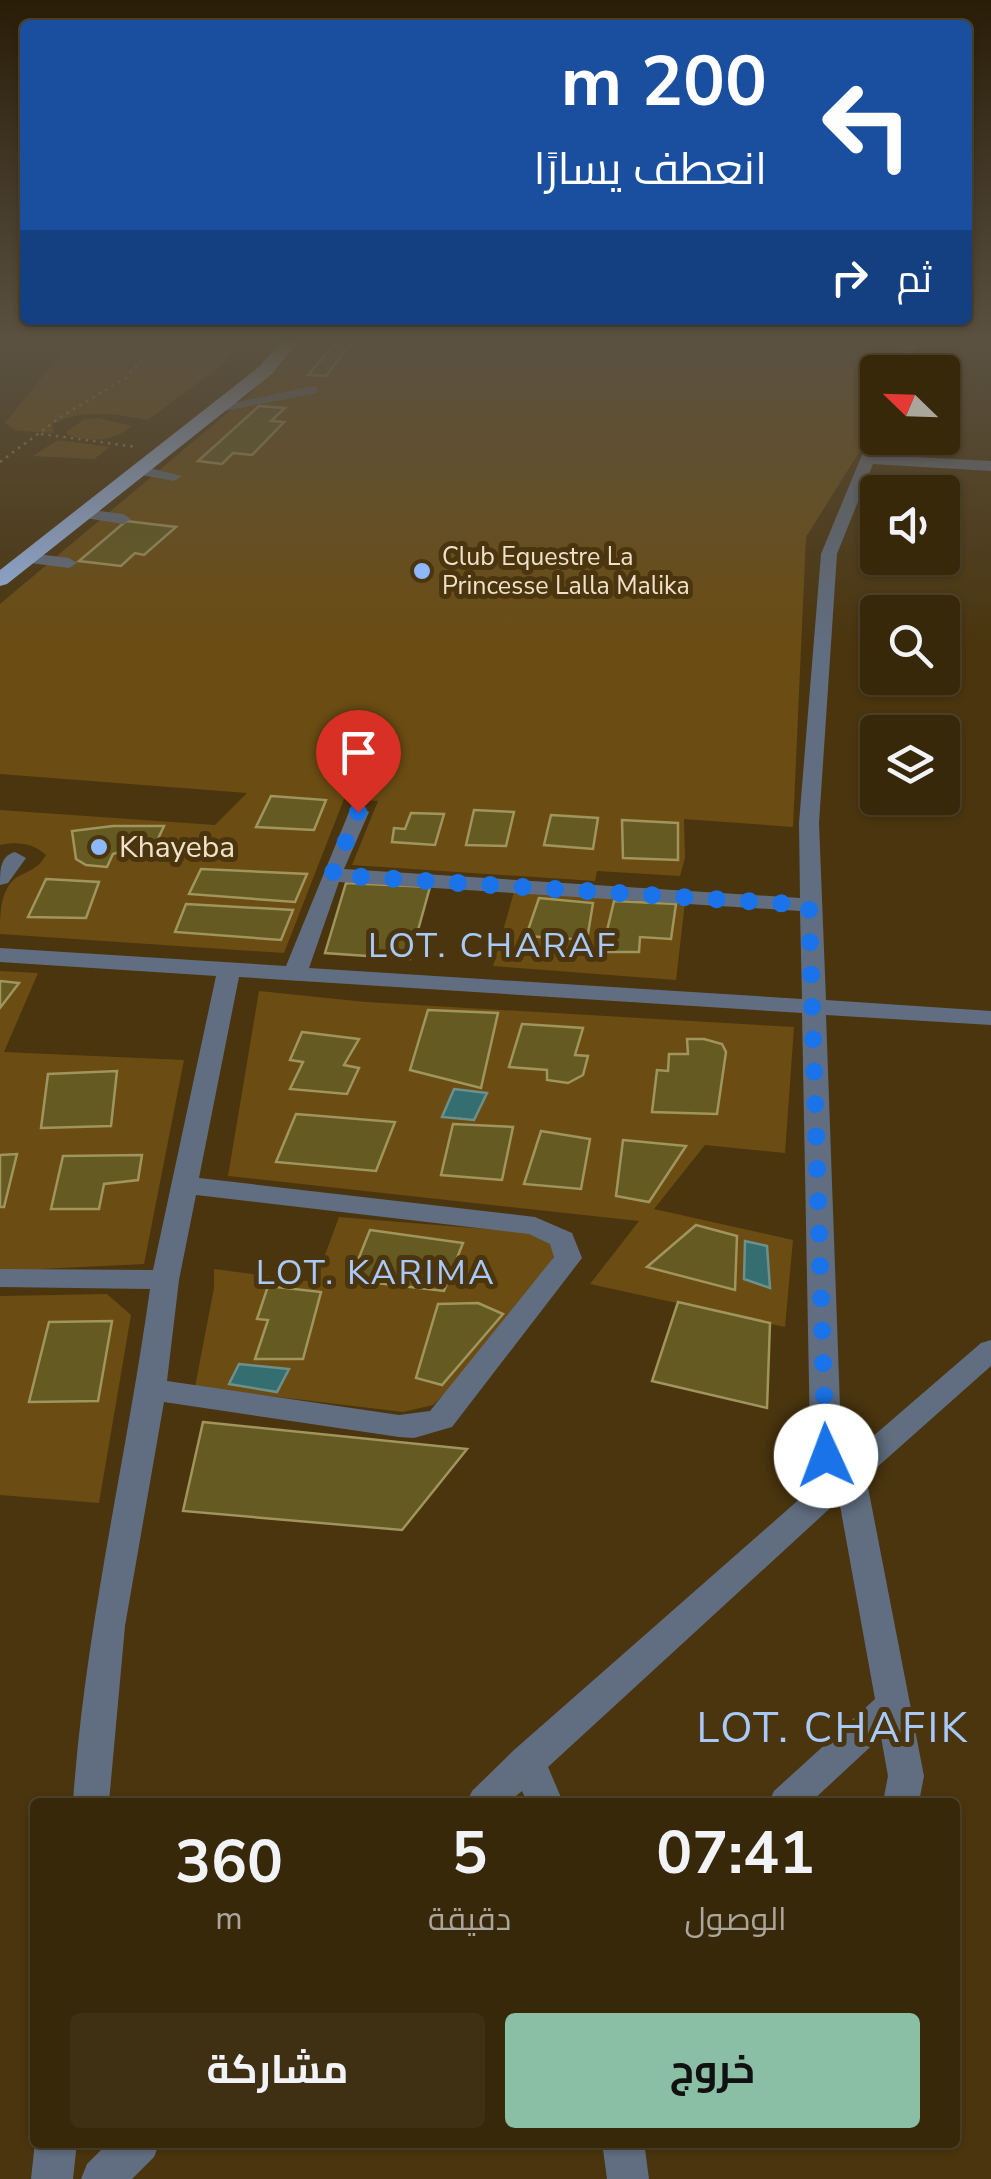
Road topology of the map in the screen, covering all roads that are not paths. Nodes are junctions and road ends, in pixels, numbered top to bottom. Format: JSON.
{"nodes":[{"id":1,"x":156,"y":442,"type":"edge"},
{"id":2,"x":174,"y":442,"type":"edge"},
{"id":3,"x":871,"y":455,"type":"edge"},
{"id":4,"x":870,"y":459,"type":"junction"},
{"id":5,"x":991,"y":466,"type":"edge"},
{"id":6,"x":141,"y":470,"type":"junction"},
{"id":7,"x":174,"y":476,"type":"dead end"},
{"id":8,"x":85,"y":514,"type":"junction"},
{"id":9,"x":123,"y":518,"type":"dead end"},
{"id":10,"x":28,"y":558,"type":"junction"},
{"id":11,"x":0,"y":561,"type":"edge"},
{"id":12,"x":69,"y":563,"type":"dead end"},
{"id":13,"x":0,"y":580,"type":"edge"},
{"id":14,"x":358,"y":812,"type":"dead end"},
{"id":15,"x":15,"y":858,"type":"dead end"},
{"id":16,"x":332,"y":875,"type":"junction"},
{"id":17,"x":0,"y":878,"type":"edge"},
{"id":18,"x":809,"y":905,"type":"junction"},
{"id":19,"x":0,"y":956,"type":"edge"},
{"id":20,"x":229,"y":969,"type":"junction"},
{"id":21,"x":296,"y":974,"type":"junction"},
{"id":22,"x":813,"y":1006,"type":"junction"},
{"id":23,"x":991,"y":1018,"type":"edge"},
{"id":24,"x":187,"y":1185,"type":"junction"},
{"id":25,"x":0,"y":1278,"type":"edge"},
{"id":26,"x":164,"y":1280,"type":"junction"},
{"id":27,"x":991,"y":1350,"type":"edge"},
{"id":28,"x":151,"y":1389,"type":"junction"},
{"id":29,"x":838,"y":1483,"type":"junction"},
{"id":30,"x":893,"y":1704,"type":"junction"},
{"id":31,"x":527,"y":1761,"type":"junction"},
{"id":32,"x":91,"y":1798,"type":"edge"},
{"id":33,"x":489,"y":1798,"type":"edge"},
{"id":34,"x":543,"y":1798,"type":"edge"},
{"id":35,"x":791,"y":1798,"type":"edge"},
{"id":36,"x":903,"y":1798,"type":"edge"},
{"id":37,"x":55,"y":2148,"type":"edge"},
{"id":38,"x":133,"y":2148,"type":"edge"},
{"id":39,"x":624,"y":2148,"type":"edge"},
{"id":40,"x":52,"y":2179,"type":"edge"},
{"id":41,"x":102,"y":2179,"type":"edge"},
{"id":42,"x":628,"y":2179,"type":"edge"}],
"edges":[{"from":1,"to":11,"type":"highway"},
{"from":2,"to":6,"type":"highway"},
{"from":3,"to":4,"type":"street"},
{"from":4,"to":5,"type":"street"},
{"from":4,"to":18,"type":"street"},
{"from":6,"to":7,"type":"street"},
{"from":6,"to":8,"type":"highway"},
{"from":8,"to":9,"type":"street"},
{"from":8,"to":10,"type":"highway"},
{"from":10,"to":12,"type":"street"},
{"from":10,"to":13,"type":"highway"},
{"from":14,"to":16,"type":"street"},
{"from":15,"to":17,"type":"street"},
{"from":16,"to":18,"type":"street"},
{"from":16,"to":21,"type":"street"},
{"from":18,"to":22,"type":"street"},
{"from":19,"to":20,"type":"street"},
{"from":20,"to":21,"type":"street"},
{"from":20,"to":24,"type":"street"},
{"from":21,"to":22,"type":"street"},
{"from":22,"to":23,"type":"street"},
{"from":22,"to":29,"type":"street"},
{"from":24,"to":26,"type":"street"},
{"from":24,"to":28,"type":"street"},
{"from":25,"to":26,"type":"street"},
{"from":26,"to":28,"type":"street"},
{"from":27,"to":29,"type":"street"},
{"from":28,"to":32,"type":"street"},
{"from":29,"to":30,"type":"street"},
{"from":29,"to":31,"type":"street"},
{"from":30,"to":35,"type":"street"},
{"from":30,"to":36,"type":"street"},
{"from":31,"to":33,"type":"street"},
{"from":31,"to":34,"type":"street"},
{"from":37,"to":40,"type":"street"},
{"from":38,"to":41,"type":"street"},
{"from":39,"to":42,"type":"street"}]}
